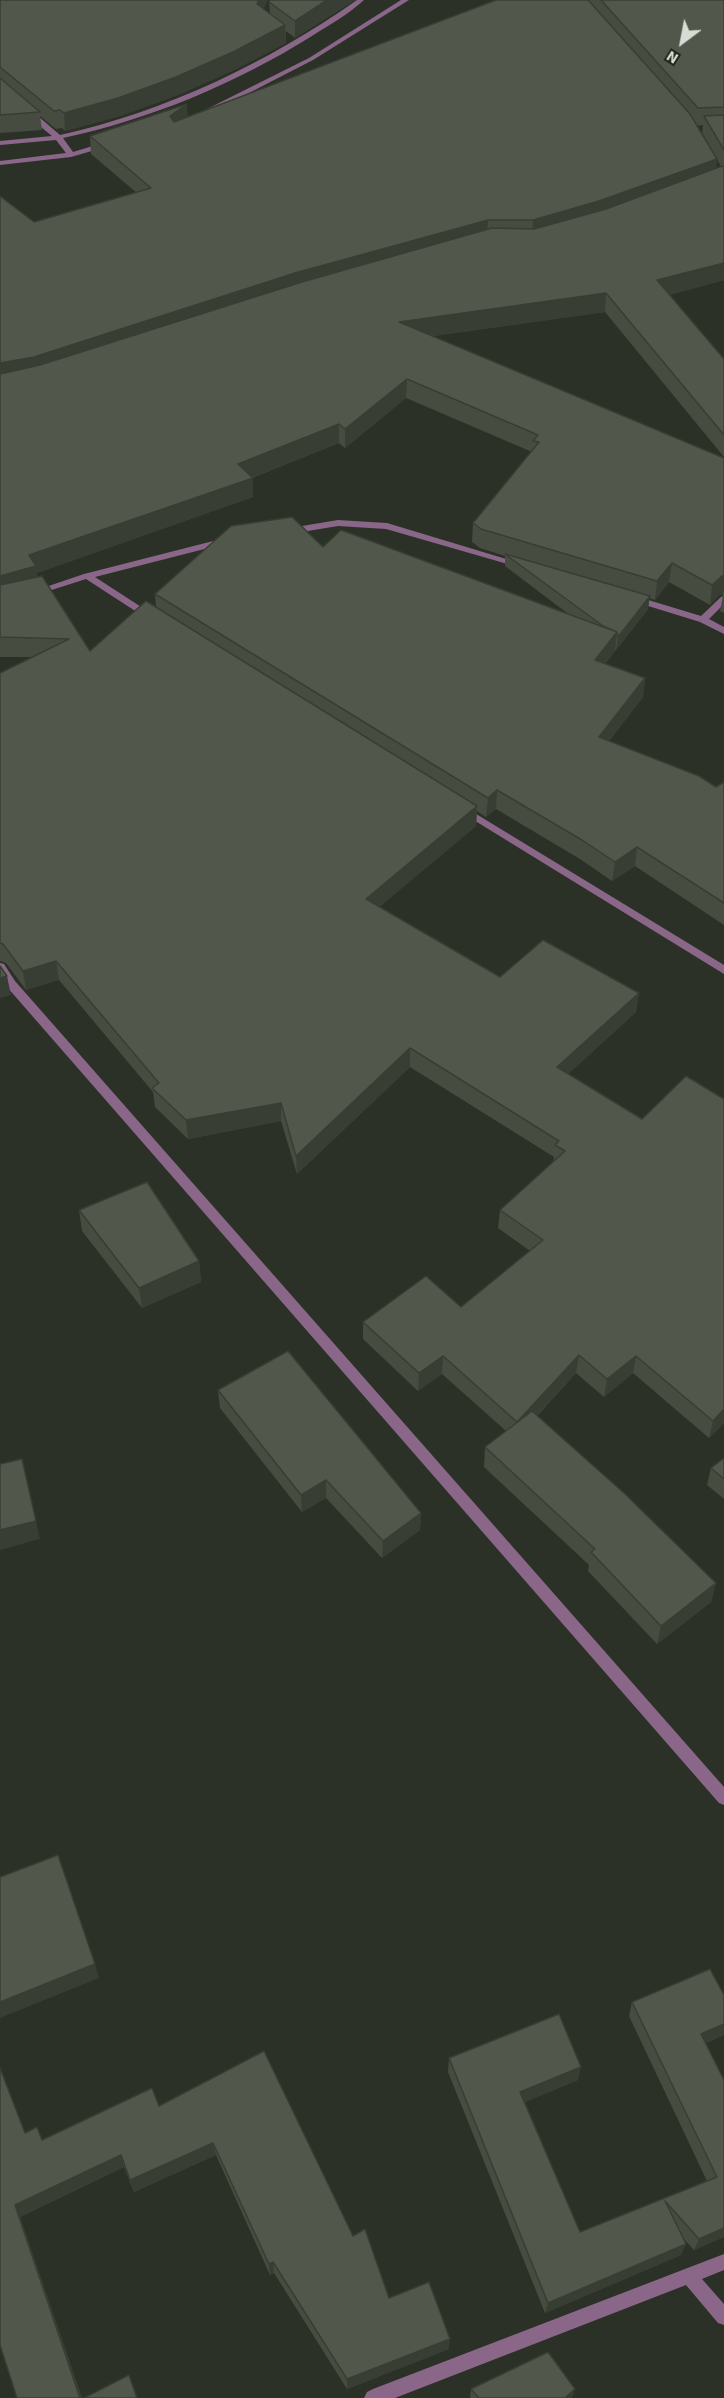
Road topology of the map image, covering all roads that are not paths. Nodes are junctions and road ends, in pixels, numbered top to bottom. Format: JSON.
{"nodes":[{"id":1,"x":361,"y":0,"type":"edge"},
{"id":2,"x":406,"y":0,"type":"edge"},
{"id":3,"x":287,"y":37,"type":"edge"},
{"id":4,"x":294,"y":43,"type":"junction"},
{"id":5,"x":285,"y":48,"type":"junction"},
{"id":6,"x":294,"y":52,"type":"dead end"},
{"id":7,"x":303,"y":56,"type":"dead end"},
{"id":8,"x":311,"y":59,"type":"junction"},
{"id":9,"x":25,"y":109,"type":"edge"},
{"id":10,"x":203,"y":112,"type":"edge"},
{"id":11,"x":58,"y":137,"type":"junction"},
{"id":12,"x":115,"y":141,"type":"edge"},
{"id":13,"x":0,"y":143,"type":"edge"},
{"id":14,"x":71,"y":155,"type":"junction"},
{"id":15,"x":0,"y":163,"type":"edge"},
{"id":16,"x":284,"y":532,"type":"edge"},
{"id":17,"x":240,"y":539,"type":"edge"},
{"id":18,"x":534,"y":569,"type":"edge"},
{"id":19,"x":87,"y":576,"type":"junction"},
{"id":20,"x":29,"y":594,"type":"edge"},
{"id":21,"x":624,"y":596,"type":"edge"},
{"id":22,"x":724,"y":599,"type":"edge"},
{"id":23,"x":155,"y":620,"type":"edge"},
{"id":24,"x":703,"y":620,"type":"junction"},
{"id":25,"x":724,"y":631,"type":"edge"},
{"id":26,"x":458,"y":806,"type":"edge"},
{"id":27,"x":0,"y":967,"type":"edge"},
{"id":28,"x":724,"y":970,"type":"edge"},
{"id":29,"x":724,"y":1798,"type":"edge"},
{"id":30,"x":724,"y":2262,"type":"edge"},
{"id":31,"x":689,"y":2276,"type":"junction"},
{"id":32,"x":724,"y":2317,"type":"edge"},
{"id":33,"x":374,"y":2398,"type":"edge"}],
"edges":[{"from":1,"to":4,"type":"street"},
{"from":2,"to":8,"type":"street"},
{"from":3,"to":4,"type":"street"},
{"from":4,"to":5,"type":"street"},
{"from":5,"to":6,"type":"street"},
{"from":5,"to":11,"type":"street"},
{"from":7,"to":8,"type":"street"},
{"from":8,"to":10,"type":"street"},
{"from":9,"to":11,"type":"street"},
{"from":11,"to":13,"type":"street"},
{"from":11,"to":14,"type":"street"},
{"from":12,"to":14,"type":"street"},
{"from":14,"to":15,"type":"street"},
{"from":16,"to":18,"type":"street"},
{"from":17,"to":19,"type":"street"},
{"from":19,"to":20,"type":"street"},
{"from":19,"to":23,"type":"street"},
{"from":21,"to":24,"type":"street"},
{"from":22,"to":24,"type":"street"},
{"from":24,"to":25,"type":"street"},
{"from":26,"to":28,"type":"street"},
{"from":27,"to":29,"type":"street"},
{"from":30,"to":31,"type":"street"},
{"from":31,"to":32,"type":"street"},
{"from":31,"to":33,"type":"street"}]}
